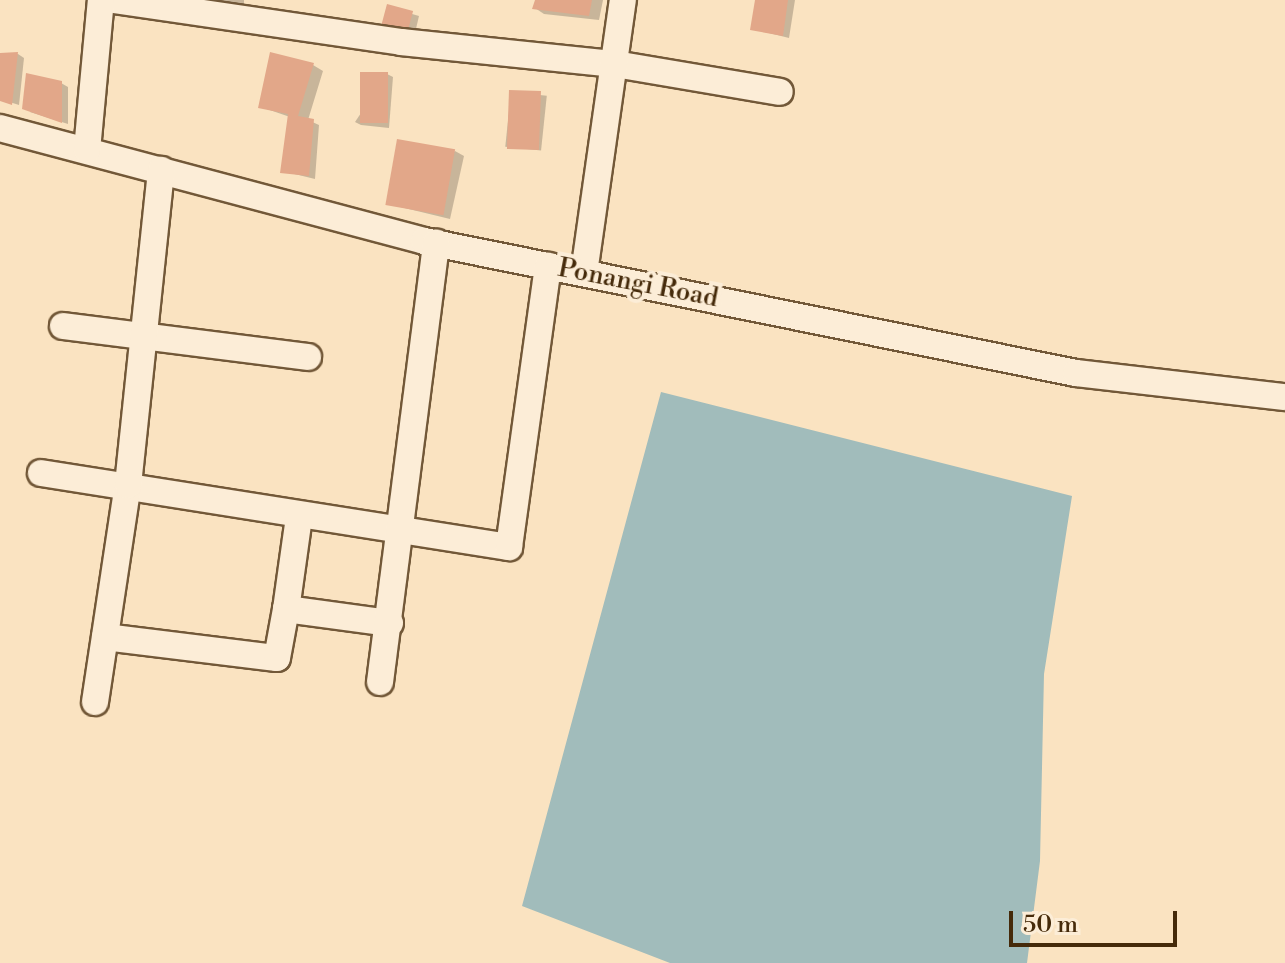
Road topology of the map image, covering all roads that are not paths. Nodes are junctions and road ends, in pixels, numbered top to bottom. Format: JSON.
{"nodes":[{"id":1,"x":101,"y":0,"type":"edge"},
{"id":2,"x":114,"y":0,"type":"edge"},
{"id":3,"x":623,"y":0,"type":"edge"},
{"id":4,"x":615,"y":64,"type":"junction"},
{"id":5,"x":780,"y":92,"type":"dead end"},
{"id":6,"x":0,"y":128,"type":"edge"},
{"id":7,"x":87,"y":150,"type":"junction"},
{"id":8,"x":161,"y":170,"type":"junction"},
{"id":9,"x":436,"y":243,"type":"junction"},
{"id":10,"x":548,"y":266,"type":"junction"},
{"id":11,"x":584,"y":273,"type":"junction"},
{"id":12,"x":63,"y":326,"type":"dead end"},
{"id":13,"x":143,"y":335,"type":"junction"},
{"id":14,"x":308,"y":357,"type":"dead end"},
{"id":15,"x":1285,"y":397,"type":"edge"},
{"id":16,"x":41,"y":473,"type":"dead end"},
{"id":17,"x":128,"y":485,"type":"junction"},
{"id":18,"x":299,"y":517,"type":"junction"},
{"id":19,"x":401,"y":529,"type":"junction"},
{"id":20,"x":286,"y":609,"type":"junction"},
{"id":21,"x":390,"y":623,"type":"junction"},
{"id":22,"x":105,"y":637,"type":"junction"},
{"id":23,"x":380,"y":682,"type":"dead end"},
{"id":24,"x":95,"y":702,"type":"dead end"}],
"edges":[{"from":1,"to":7,"type":"street"},
{"from":2,"to":4,"type":"street"},
{"from":3,"to":4,"type":"street"},
{"from":4,"to":5,"type":"street"},
{"from":4,"to":11,"type":"street"},
{"from":6,"to":7,"type":"street","name":"Ponangi Road"},
{"from":7,"to":8,"type":"street","name":"Ponangi Road"},
{"from":8,"to":9,"type":"street","name":"Ponangi Road"},
{"from":8,"to":13,"type":"street"},
{"from":9,"to":10,"type":"street","name":"Ponangi Road"},
{"from":9,"to":19,"type":"street"},
{"from":10,"to":11,"type":"street","name":"Ponangi Road"},
{"from":10,"to":19,"type":"street"},
{"from":11,"to":15,"type":"street","name":"Ponangi Road"},
{"from":12,"to":13,"type":"street"},
{"from":13,"to":14,"type":"street"},
{"from":13,"to":17,"type":"street"},
{"from":16,"to":17,"type":"street"},
{"from":17,"to":18,"type":"street"},
{"from":17,"to":22,"type":"street"},
{"from":18,"to":19,"type":"street"},
{"from":18,"to":20,"type":"street"},
{"from":19,"to":21,"type":"street"},
{"from":20,"to":21,"type":"street"},
{"from":20,"to":22,"type":"street"},
{"from":21,"to":23,"type":"street"},
{"from":22,"to":24,"type":"street"}]}
